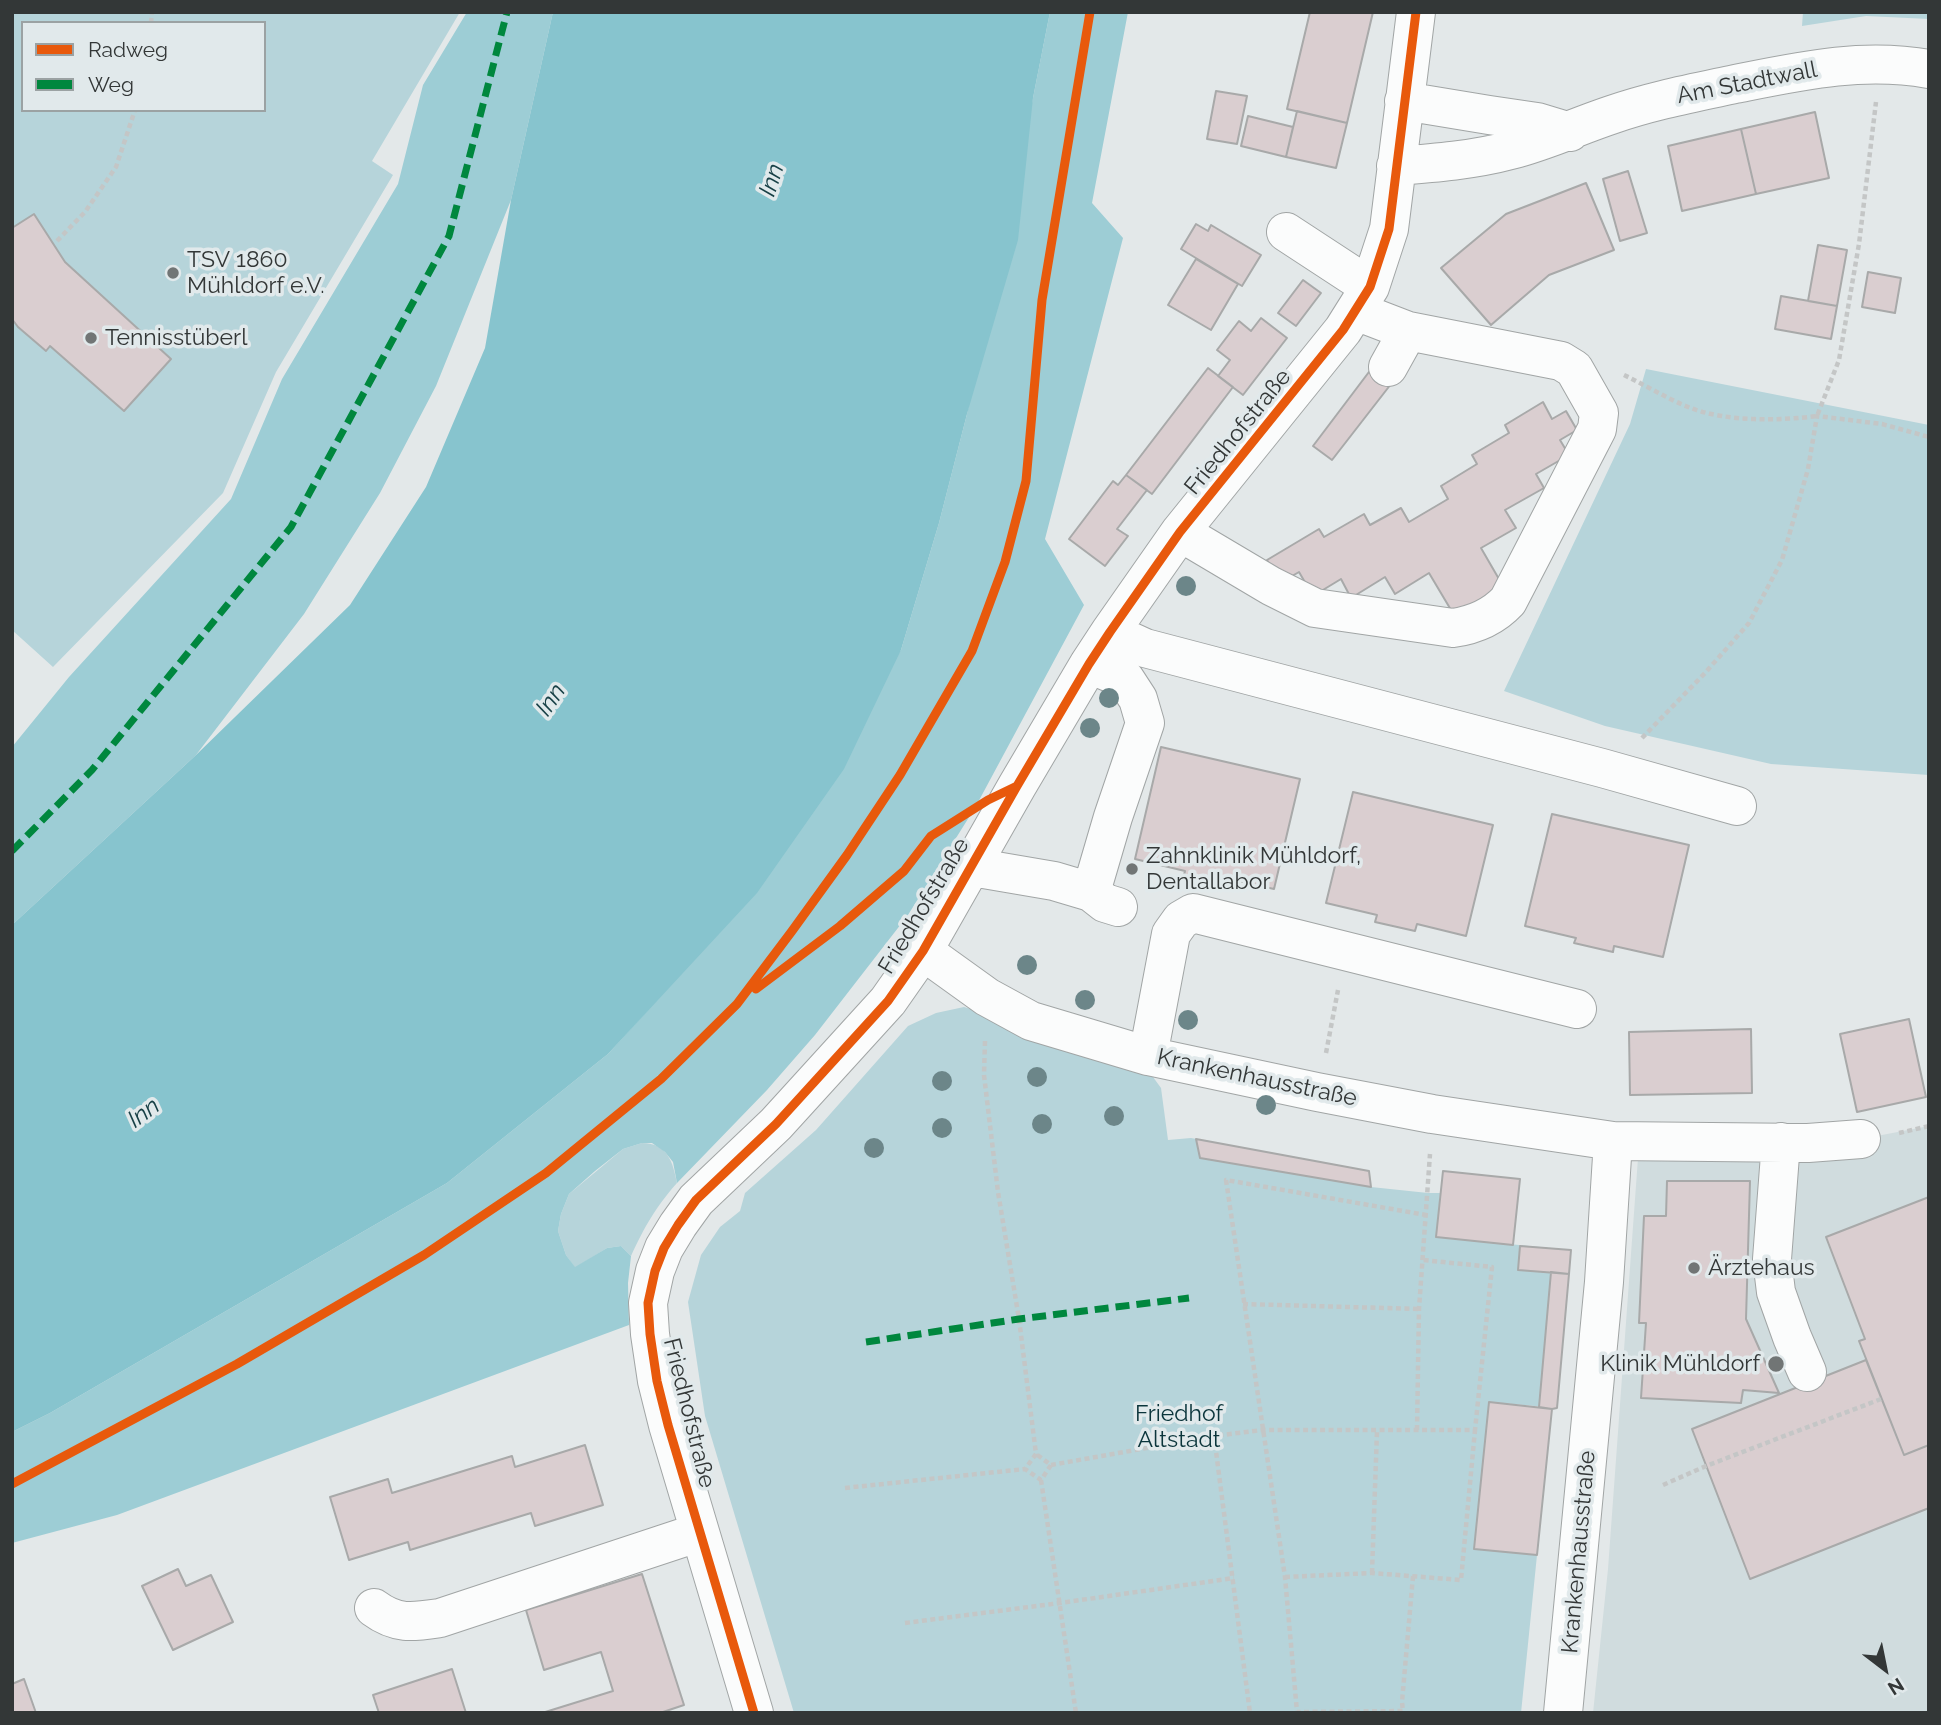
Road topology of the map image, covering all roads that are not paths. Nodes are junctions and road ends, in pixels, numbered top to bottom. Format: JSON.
{"nodes":[{"id":1,"x":1416,"y":12,"type":"edge"},
{"id":2,"x":1929,"y":69,"type":"edge"},
{"id":3,"x":1404,"y":101,"type":"junction"},
{"id":4,"x":1570,"y":132,"type":"junction"},
{"id":5,"x":1396,"y":166,"type":"junction"},
{"id":6,"x":1286,"y":232,"type":"dead end"},
{"id":7,"x":1363,"y":299,"type":"junction"},
{"id":8,"x":1408,"y":331,"type":"junction"},
{"id":9,"x":1388,"y":367,"type":"dead end"},
{"id":10,"x":1180,"y":533,"type":"junction"},
{"id":11,"x":1110,"y":632,"type":"junction"},
{"id":12,"x":1089,"y":664,"type":"junction"},
{"id":13,"x":1737,"y":806,"type":"dead end"},
{"id":14,"x":972,"y":867,"type":"junction"},
{"id":15,"x":923,"y":951,"type":"junction"},
{"id":16,"x":1577,"y":1009,"type":"dead end"},
{"id":17,"x":1148,"y":1056,"type":"junction"},
{"id":18,"x":1861,"y":1139,"type":"dead end"},
{"id":19,"x":1614,"y":1140,"type":"junction"},
{"id":20,"x":1780,"y":1142,"type":"junction"},
{"id":21,"x":1807,"y":1372,"type":"dead end"},
{"id":22,"x":700,"y":1532,"type":"junction"},
{"id":23,"x":374,"y":1608,"type":"dead end"},
{"id":24,"x":754,"y":1713,"type":"edge"},
{"id":25,"x":1563,"y":1713,"type":"edge"}],
"edges":[{"from":1,"to":3,"type":"street","name":"Friedhofstraße"},
{"from":2,"to":4,"type":"street","name":"Am Stadtwall"},
{"from":3,"to":4,"type":"street"},
{"from":3,"to":5,"type":"street","name":"Friedhofstraße"},
{"from":4,"to":5,"type":"street","name":"Am Stadtwall"},
{"from":5,"to":7,"type":"street","name":"Friedhofstraße"},
{"from":6,"to":7,"type":"street"},
{"from":7,"to":8,"type":"street"},
{"from":7,"to":10,"type":"street","name":"Friedhofstraße"},
{"from":8,"to":9,"type":"street"},
{"from":8,"to":10,"type":"street"},
{"from":10,"to":11,"type":"street","name":"Friedhofstraße"},
{"from":11,"to":12,"type":"street","name":"Friedhofstraße"},
{"from":11,"to":13,"type":"street"},
{"from":12,"to":14,"type":"street","name":"Friedhofstraße"},
{"from":12,"to":14,"type":"street"},
{"from":14,"to":15,"type":"street","name":"Friedhofstraße"},
{"from":15,"to":17,"type":"street","name":"Krankenhausstraße"},
{"from":15,"to":22,"type":"street","name":"Friedhofstraße"},
{"from":16,"to":17,"type":"street"},
{"from":17,"to":19,"type":"street","name":"Krankenhausstraße"},
{"from":18,"to":20,"type":"street","name":"Krankenhausstraße"},
{"from":19,"to":20,"type":"street","name":"Krankenhausstraße"},
{"from":19,"to":25,"type":"street","name":"Krankenhausstraße"},
{"from":20,"to":21,"type":"street"},
{"from":22,"to":23,"type":"street"},
{"from":22,"to":24,"type":"street","name":"Friedhofstraße"}]}
